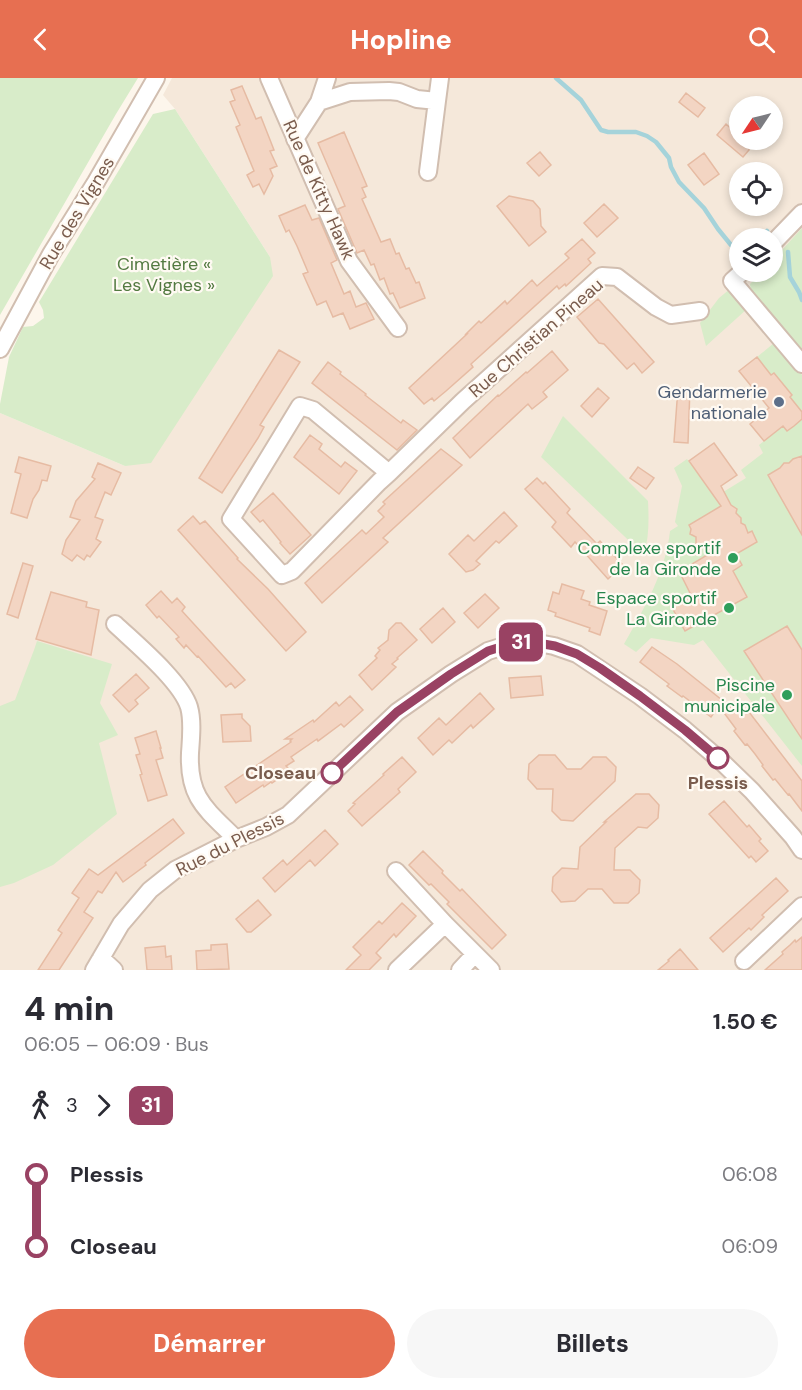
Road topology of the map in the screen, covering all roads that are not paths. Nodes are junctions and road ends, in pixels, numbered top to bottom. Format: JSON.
{"nodes":[{"id":1,"x":156,"y":78,"type":"edge"},
{"id":2,"x":269,"y":78,"type":"edge"},
{"id":3,"x":327,"y":78,"type":"edge"},
{"id":4,"x":440,"y":78,"type":"edge"},
{"id":5,"x":437,"y":101,"type":"junction"},
{"id":6,"x":319,"y":102,"type":"junction"},
{"id":7,"x":295,"y":139,"type":"junction"},
{"id":8,"x":428,"y":172,"type":"dead end"},
{"id":9,"x":802,"y":213,"type":"edge"},
{"id":10,"x":783,"y":233,"type":"edge"},
{"id":11,"x":741,"y":282,"type":"edge"},
{"id":12,"x":700,"y":311,"type":"dead end"},
{"id":13,"x":398,"y":328,"type":"dead end"},
{"id":14,"x":0,"y":349,"type":"edge"},
{"id":15,"x":802,"y":364,"type":"edge"},
{"id":16,"x":389,"y":473,"type":"junction"},
{"id":17,"x":115,"y":624,"type":"dead end"},
{"id":18,"x":236,"y":839,"type":"junction"},
{"id":19,"x":802,"y":850,"type":"edge"},
{"id":20,"x":396,"y":871,"type":"dead end"},
{"id":21,"x":802,"y":906,"type":"edge"},
{"id":22,"x":445,"y":924,"type":"junction"},
{"id":23,"x":475,"y":954,"type":"junction"},
{"id":24,"x":744,"y":961,"type":"dead end"},
{"id":25,"x":97,"y":964,"type":"edge"},
{"id":26,"x":114,"y":970,"type":"edge"},
{"id":27,"x":398,"y":970,"type":"edge"},
{"id":28,"x":460,"y":970,"type":"edge"},
{"id":29,"x":491,"y":970,"type":"edge"}],
"edges":[{"from":1,"to":14,"type":"street","name":"Rue des Vignes"},
{"from":2,"to":7,"type":"street","name":"Rue de Kitty Hawk"},
{"from":3,"to":6,"type":"street"},
{"from":4,"to":5,"type":"street"},
{"from":5,"to":6,"type":"street"},
{"from":5,"to":8,"type":"street"},
{"from":6,"to":7,"type":"street"},
{"from":7,"to":13,"type":"street","name":"Rue de Kitty Hawk"},
{"from":9,"to":10,"type":"street"},
{"from":11,"to":15,"type":"street"},
{"from":12,"to":16,"type":"street","name":"Rue Christian Pineau"},
{"from":16,"to":16,"type":"street","name":"Rue Christian Pineau"},
{"from":17,"to":18,"type":"street"},
{"from":18,"to":19,"type":"street","name":"Rue du Plessis"},
{"from":18,"to":25,"type":"street","name":"Rue du Plessis"},
{"from":20,"to":22,"type":"street"},
{"from":21,"to":24,"type":"street"},
{"from":22,"to":23,"type":"street"},
{"from":22,"to":27,"type":"street"},
{"from":23,"to":28,"type":"street"},
{"from":23,"to":29,"type":"street"},
{"from":25,"to":26,"type":"street","name":"Rue du Plessis"}]}
